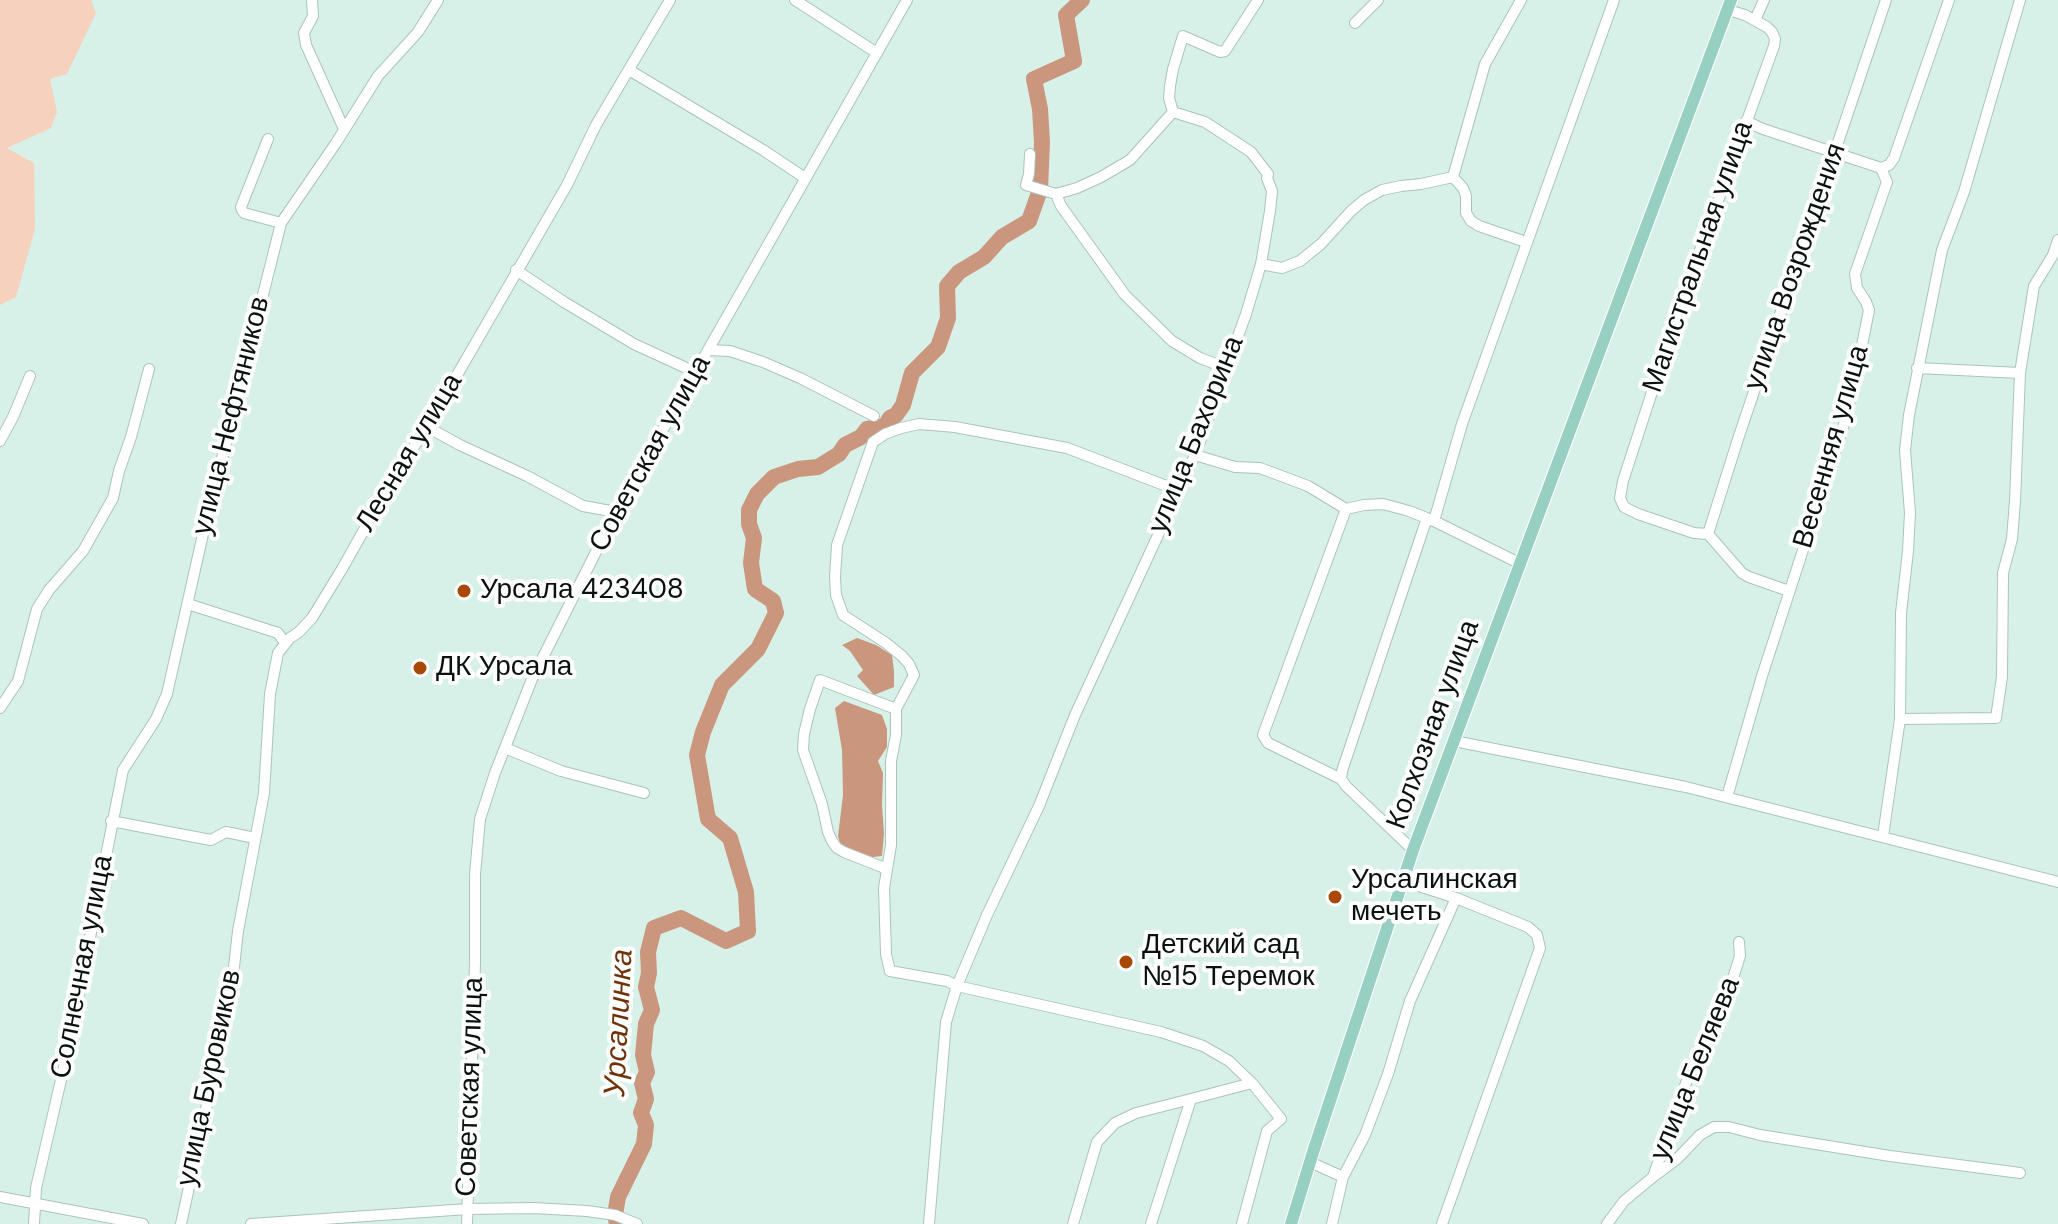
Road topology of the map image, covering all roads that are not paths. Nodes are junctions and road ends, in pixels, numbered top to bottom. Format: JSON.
{"nodes":[{"id":1,"x":312,"y":0,"type":"edge"},
{"id":2,"x":438,"y":0,"type":"edge"},
{"id":3,"x":670,"y":0,"type":"edge"},
{"id":4,"x":795,"y":0,"type":"edge"},
{"id":5,"x":907,"y":0,"type":"edge"},
{"id":6,"x":1258,"y":0,"type":"edge"},
{"id":7,"x":1378,"y":0,"type":"edge"},
{"id":8,"x":1521,"y":0,"type":"edge"},
{"id":9,"x":1614,"y":0,"type":"edge"},
{"id":10,"x":1764,"y":0,"type":"edge"},
{"id":11,"x":1886,"y":0,"type":"edge"},
{"id":12,"x":1949,"y":0,"type":"edge"},
{"id":13,"x":2020,"y":0,"type":"edge"},
{"id":14,"x":1729,"y":5,"type":"edge"},
{"id":15,"x":1755,"y":20,"type":"junction"},
{"id":16,"x":1355,"y":23,"type":"dead end"},
{"id":17,"x":877,"y":53,"type":"junction"},
{"id":18,"x":629,"y":70,"type":"junction"},
{"id":19,"x":1173,"y":112,"type":"junction"},
{"id":20,"x":1746,"y":121,"type":"junction"},
{"id":21,"x":344,"y":129,"type":"junction"},
{"id":22,"x":268,"y":139,"type":"dead end"},
{"id":23,"x":1835,"y":152,"type":"junction"},
{"id":24,"x":1030,"y":154,"type":"dead end"},
{"id":25,"x":1881,"y":168,"type":"junction"},
{"id":26,"x":1453,"y":177,"type":"junction"},
{"id":27,"x":805,"y":178,"type":"junction"},
{"id":28,"x":1056,"y":194,"type":"junction"},
{"id":29,"x":281,"y":223,"type":"junction"},
{"id":30,"x":2058,"y":240,"type":"edge"},
{"id":31,"x":1526,"y":242,"type":"junction"},
{"id":32,"x":1261,"y":264,"type":"junction"},
{"id":33,"x":516,"y":270,"type":"junction"},
{"id":34,"x":708,"y":350,"type":"junction"},
{"id":35,"x":1226,"y":368,"type":"junction"},
{"id":36,"x":1917,"y":368,"type":"junction"},
{"id":37,"x":149,"y":369,"type":"dead end"},
{"id":38,"x":695,"y":372,"type":"junction"},
{"id":39,"x":2020,"y":373,"type":"junction"},
{"id":40,"x":30,"y":376,"type":"dead end"},
{"id":41,"x":874,"y":416,"type":"dead end"},
{"id":42,"x":427,"y":427,"type":"junction"},
{"id":43,"x":0,"y":441,"type":"edge"},
{"id":44,"x":1195,"y":455,"type":"junction"},
{"id":45,"x":1177,"y":490,"type":"junction"},
{"id":46,"x":1346,"y":509,"type":"junction"},
{"id":47,"x":616,"y":512,"type":"junction"},
{"id":48,"x":1430,"y":519,"type":"junction"},
{"id":49,"x":1708,"y":534,"type":"junction"},
{"id":50,"x":1519,"y":563,"type":"junction"},
{"id":51,"x":1789,"y":591,"type":"junction"},
{"id":52,"x":188,"y":604,"type":"junction"},
{"id":53,"x":285,"y":643,"type":"junction"},
{"id":54,"x":0,"y":708,"type":"edge"},
{"id":55,"x":896,"y":709,"type":"junction"},
{"id":56,"x":156,"y":719,"type":"joint"},
{"id":57,"x":1900,"y":719,"type":"junction"},
{"id":58,"x":1454,"y":741,"type":"junction"},
{"id":59,"x":505,"y":748,"type":"junction"},
{"id":60,"x":1341,"y":779,"type":"junction"},
{"id":61,"x":644,"y":793,"type":"dead end"},
{"id":62,"x":1727,"y":797,"type":"junction"},
{"id":63,"x":111,"y":821,"type":"junction"},
{"id":64,"x":1883,"y":836,"type":"junction"},
{"id":65,"x":255,"y":838,"type":"junction"},
{"id":66,"x":1413,"y":850,"type":"junction"},
{"id":67,"x":887,"y":869,"type":"junction"},
{"id":68,"x":1403,"y":881,"type":"junction"},
{"id":69,"x":2058,"y":882,"type":"edge"},
{"id":70,"x":1456,"y":898,"type":"junction"},
{"id":71,"x":238,"y":931,"type":"joint"},
{"id":72,"x":1739,"y":942,"type":"dead end"},
{"id":73,"x":957,"y":986,"type":"junction"},
{"id":74,"x":1252,"y":1083,"type":"junction"},
{"id":75,"x":1191,"y":1099,"type":"junction"},
{"id":76,"x":1310,"y":1162,"type":"junction"},
{"id":77,"x":2020,"y":1173,"type":"dead end"},
{"id":78,"x":1343,"y":1177,"type":"junction"},
{"id":79,"x":1653,"y":1177,"type":"junction"},
{"id":80,"x":0,"y":1197,"type":"edge"},
{"id":81,"x":35,"y":1203,"type":"junction"},
{"id":82,"x":468,"y":1209,"type":"junction"},
{"id":83,"x":34,"y":1224,"type":"edge"},
{"id":84,"x":143,"y":1224,"type":"edge"},
{"id":85,"x":181,"y":1224,"type":"edge"},
{"id":86,"x":251,"y":1224,"type":"edge"},
{"id":87,"x":467,"y":1224,"type":"edge"},
{"id":88,"x":637,"y":1224,"type":"edge"},
{"id":89,"x":929,"y":1224,"type":"edge"},
{"id":90,"x":1073,"y":1224,"type":"edge"},
{"id":91,"x":1151,"y":1224,"type":"edge"},
{"id":92,"x":1242,"y":1224,"type":"edge"},
{"id":93,"x":1291,"y":1224,"type":"edge"},
{"id":94,"x":1332,"y":1224,"type":"edge"},
{"id":95,"x":1442,"y":1224,"type":"edge"},
{"id":96,"x":1607,"y":1224,"type":"edge"}],
"edges":[{"from":1,"to":21,"type":"street"},
{"from":2,"to":21,"type":"street","name":"улица Нефтяников"},
{"from":3,"to":18,"type":"street","name":"Лесная улица"},
{"from":4,"to":17,"type":"street"},
{"from":5,"to":17,"type":"street","name":"Советская улица"},
{"from":6,"to":19,"type":"street"},
{"from":7,"to":16,"type":"street"},
{"from":8,"to":26,"type":"street"},
{"from":9,"to":31,"type":"street"},
{"from":10,"to":15,"type":"street"},
{"from":11,"to":23,"type":"street","name":"улица Возрождения"},
{"from":12,"to":25,"type":"street"},
{"from":13,"to":36,"type":"street"},
{"from":14,"to":15,"type":"street"},
{"from":14,"to":50,"type":"main road","name":"Колхозная улица"},
{"from":15,"to":20,"type":"street","name":"Магистральная улица"},
{"from":17,"to":27,"type":"street","name":"Советская улица"},
{"from":18,"to":27,"type":"street"},
{"from":18,"to":33,"type":"street","name":"Лесная улица"},
{"from":19,"to":28,"type":"street"},
{"from":19,"to":32,"type":"street","name":"улица Бахорина"},
{"from":20,"to":23,"type":"street"},
{"from":20,"to":49,"type":"street","name":"Магистральная улица"},
{"from":21,"to":29,"type":"street","name":"улица Нефтяников"},
{"from":22,"to":29,"type":"street"},
{"from":23,"to":25,"type":"street"},
{"from":23,"to":49,"type":"street","name":"улица Возрождения"},
{"from":24,"to":28,"type":"street"},
{"from":25,"to":51,"type":"street","name":"Весенняя улица"},
{"from":26,"to":31,"type":"street"},
{"from":26,"to":32,"type":"street"},
{"from":27,"to":34,"type":"street","name":"Советская улица"},
{"from":28,"to":35,"type":"street"},
{"from":29,"to":52,"type":"street","name":"улица Нефтяников"},
{"from":30,"to":39,"type":"street"},
{"from":31,"to":48,"type":"street"},
{"from":32,"to":35,"type":"street","name":"улица Бахорина"},
{"from":33,"to":38,"type":"street"},
{"from":33,"to":42,"type":"street","name":"Лесная улица"},
{"from":34,"to":38,"type":"street","name":"Советская улица"},
{"from":34,"to":41,"type":"street"},
{"from":35,"to":44,"type":"street","name":"улица Бахорина"},
{"from":36,"to":39,"type":"street"},
{"from":36,"to":57,"type":"street"},
{"from":37,"to":54,"type":"street"},
{"from":38,"to":47,"type":"street","name":"Советская улица"},
{"from":39,"to":57,"type":"street"},
{"from":40,"to":43,"type":"street"},
{"from":42,"to":47,"type":"street"},
{"from":42,"to":53,"type":"street","name":"Лесная улица"},
{"from":44,"to":45,"type":"street","name":"улица Бахорина"},
{"from":44,"to":46,"type":"street"},
{"from":45,"to":55,"type":"street"},
{"from":45,"to":73,"type":"street","name":"улица Бахорина"},
{"from":46,"to":48,"type":"street"},
{"from":46,"to":60,"type":"street"},
{"from":47,"to":59,"type":"street","name":"Советская улица"},
{"from":48,"to":50,"type":"street"},
{"from":48,"to":60,"type":"street"},
{"from":49,"to":51,"type":"street"},
{"from":50,"to":58,"type":"main road","name":"Колхозная улица"},
{"from":51,"to":62,"type":"street","name":"Весенняя улица"},
{"from":52,"to":53,"type":"street"},
{"from":52,"to":56,"type":"street","name":"улица Нефтяников"},
{"from":53,"to":65,"type":"street","name":"Лесная улица"},
{"from":55,"to":67,"type":"street"},
{"from":55,"to":67,"type":"street"},
{"from":56,"to":63,"type":"street","name":"Солнечная улица"},
{"from":57,"to":64,"type":"street"},
{"from":58,"to":62,"type":"street"},
{"from":58,"to":66,"type":"main road","name":"Колхозная улица"},
{"from":59,"to":61,"type":"street"},
{"from":59,"to":82,"type":"street","name":"Советская улица"},
{"from":60,"to":66,"type":"street"},
{"from":62,"to":64,"type":"street"},
{"from":63,"to":65,"type":"street"},
{"from":63,"to":81,"type":"street","name":"Солнечная улица"},
{"from":64,"to":69,"type":"street"},
{"from":65,"to":71,"type":"street","name":"Лесная улица"},
{"from":66,"to":68,"type":"main road","name":"Колхозная улица"},
{"from":67,"to":73,"type":"street"},
{"from":68,"to":70,"type":"street"},
{"from":68,"to":76,"type":"main road","name":"Колхозная улица"},
{"from":70,"to":78,"type":"street"},
{"from":70,"to":95,"type":"street"},
{"from":71,"to":85,"type":"street","name":"улица Буровиков"},
{"from":72,"to":79,"type":"street","name":"улица Беляева"},
{"from":73,"to":74,"type":"street"},
{"from":73,"to":89,"type":"street","name":"улица Бахорина"},
{"from":74,"to":75,"type":"street"},
{"from":74,"to":92,"type":"street"},
{"from":75,"to":90,"type":"street"},
{"from":75,"to":91,"type":"street"},
{"from":76,"to":78,"type":"street"},
{"from":76,"to":93,"type":"main road","name":"Колхозная улица"},
{"from":77,"to":79,"type":"street"},
{"from":78,"to":94,"type":"street"},
{"from":79,"to":96,"type":"street","name":"улица Беляева"},
{"from":80,"to":81,"type":"street"},
{"from":81,"to":83,"type":"street","name":"Солнечная улица"},
{"from":81,"to":84,"type":"street"},
{"from":82,"to":86,"type":"street"},
{"from":82,"to":87,"type":"street","name":"Советская улица"},
{"from":82,"to":88,"type":"street"}]}
